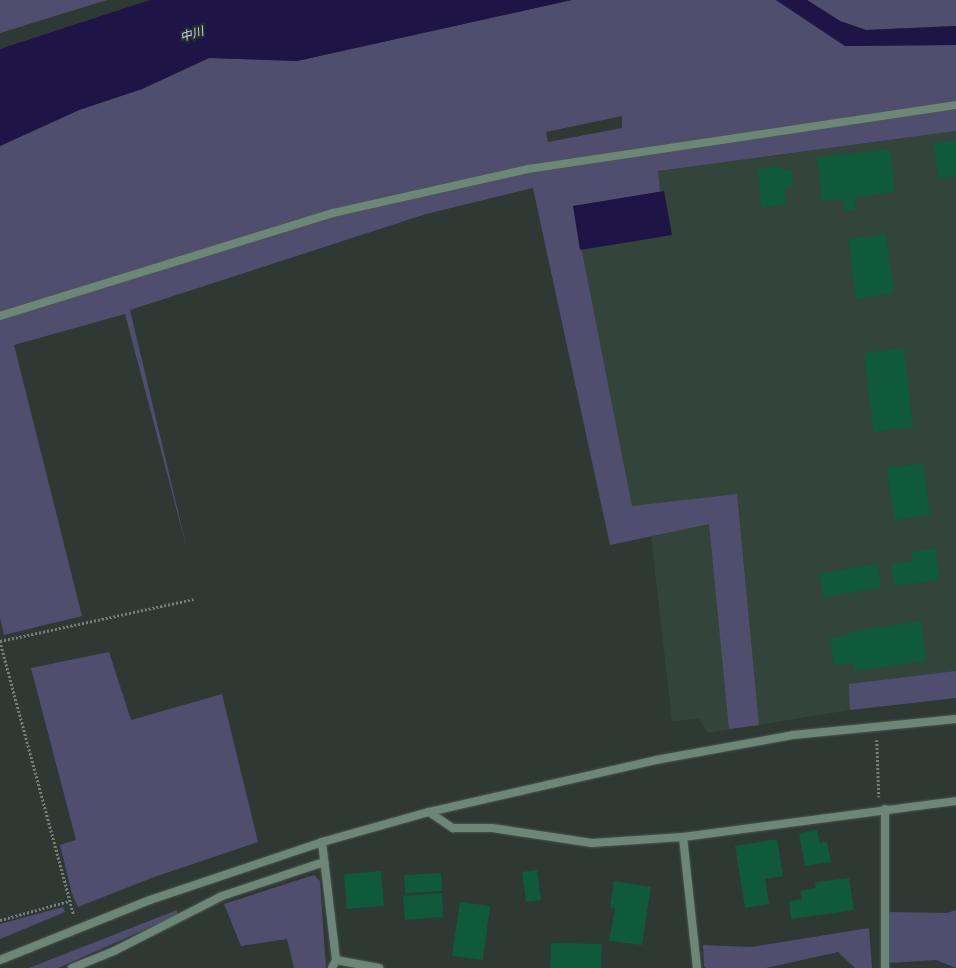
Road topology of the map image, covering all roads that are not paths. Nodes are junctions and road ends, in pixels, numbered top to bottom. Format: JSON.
{"nodes":[{"id":1,"x":956,"y":105,"type":"edge"},
{"id":2,"x":0,"y":316,"type":"edge"},
{"id":3,"x":956,"y":718,"type":"edge"},
{"id":4,"x":956,"y":801,"type":"edge"},
{"id":5,"x":885,"y":809,"type":"junction"},
{"id":6,"x":429,"y":812,"type":"junction"},
{"id":7,"x":683,"y":837,"type":"junction"},
{"id":8,"x":322,"y":842,"type":"junction"},
{"id":9,"x":324,"y":862,"type":"junction"},
{"id":10,"x":0,"y":960,"type":"edge"},
{"id":11,"x":336,"y":960,"type":"junction"},
{"id":12,"x":72,"y":968,"type":"edge"},
{"id":13,"x":332,"y":968,"type":"edge"},
{"id":14,"x":378,"y":968,"type":"edge"},
{"id":15,"x":697,"y":968,"type":"edge"},
{"id":16,"x":885,"y":968,"type":"edge"}],
"edges":[{"from":1,"to":2,"type":"street"},
{"from":3,"to":6,"type":"street"},
{"from":4,"to":5,"type":"street"},
{"from":5,"to":7,"type":"street"},
{"from":5,"to":16,"type":"street"},
{"from":6,"to":7,"type":"street"},
{"from":6,"to":8,"type":"street"},
{"from":7,"to":15,"type":"street"},
{"from":8,"to":9,"type":"street"},
{"from":8,"to":10,"type":"street"},
{"from":9,"to":11,"type":"street"},
{"from":9,"to":12,"type":"street"},
{"from":11,"to":13,"type":"street"},
{"from":11,"to":14,"type":"street"}]}
